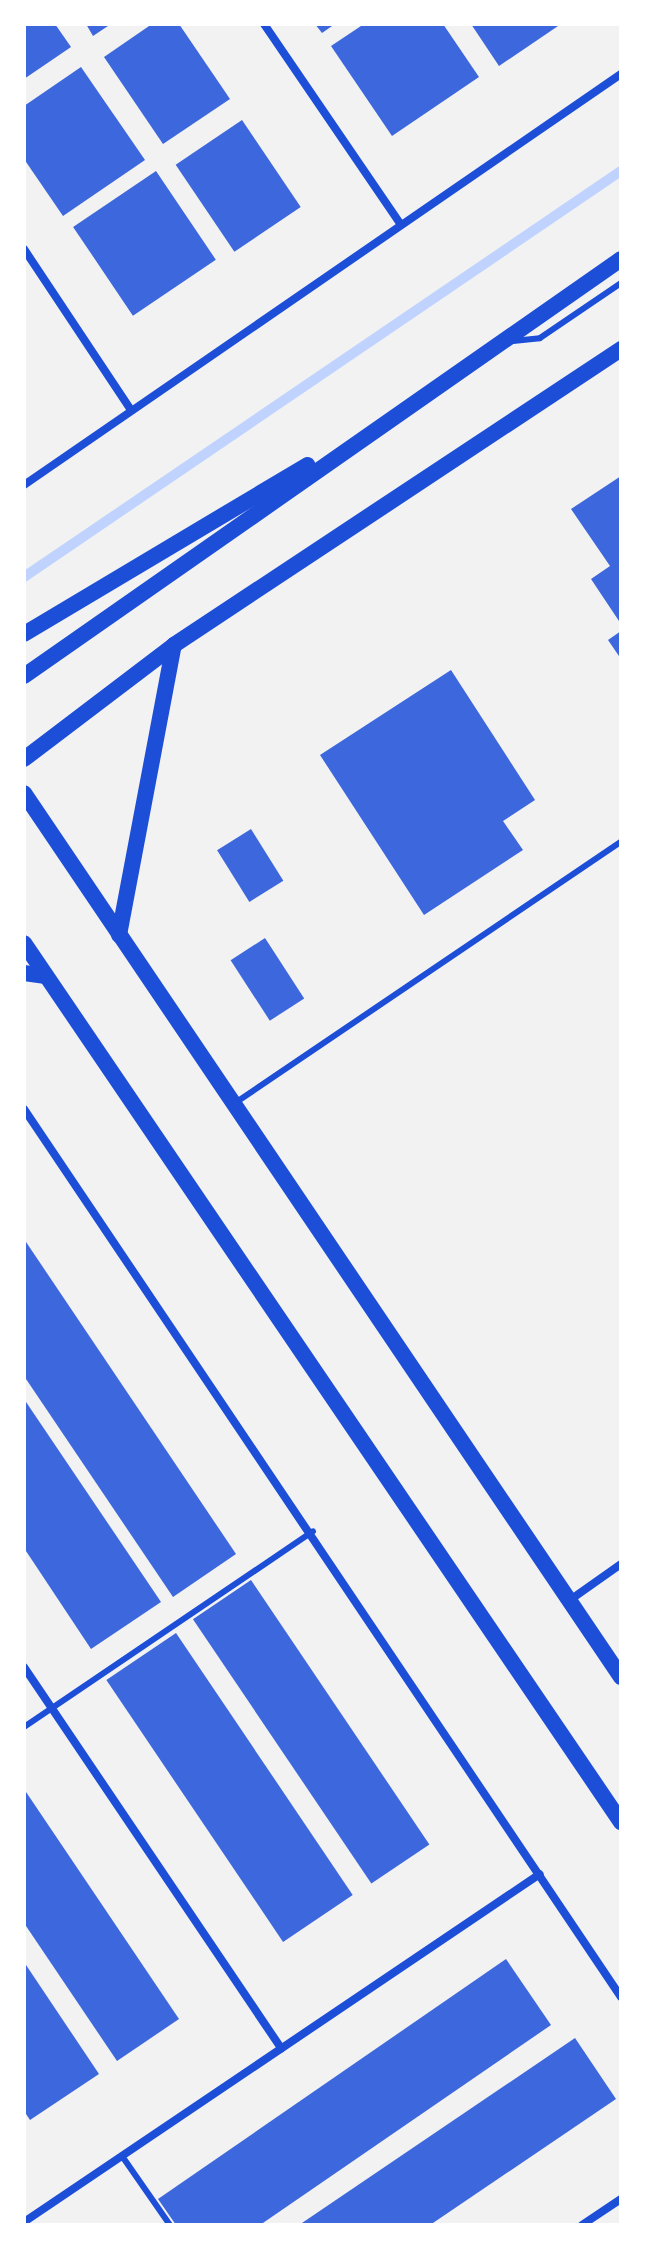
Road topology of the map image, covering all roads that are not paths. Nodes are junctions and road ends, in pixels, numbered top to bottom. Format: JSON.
{"nodes":[{"id":1,"x":264,"y":24,"type":"edge"},
{"id":2,"x":621,"y":74,"type":"edge"},
{"id":3,"x":399,"y":222,"type":"junction"},
{"id":4,"x":24,"y":249,"type":"edge"},
{"id":5,"x":621,"y":259,"type":"edge"},
{"id":6,"x":621,"y":283,"type":"edge"},
{"id":7,"x":502,"y":342,"type":"junction"},
{"id":8,"x":621,"y":349,"type":"edge"},
{"id":9,"x":406,"y":408,"type":"junction"},
{"id":10,"x":131,"y":410,"type":"junction"},
{"id":11,"x":24,"y":485,"type":"edge"},
{"id":12,"x":24,"y":634,"type":"edge"},
{"id":13,"x":174,"y":645,"type":"junction"},
{"id":14,"x":24,"y":676,"type":"edge"},
{"id":15,"x":24,"y":759,"type":"edge"},
{"id":16,"x":24,"y":793,"type":"edge"},
{"id":17,"x":621,"y":842,"type":"edge"},
{"id":18,"x":119,"y":935,"type":"junction"},
{"id":19,"x":24,"y":943,"type":"edge"},
{"id":20,"x":24,"y":973,"type":"edge"},
{"id":21,"x":46,"y":976,"type":"junction"},
{"id":22,"x":232,"y":1105,"type":"junction"},
{"id":23,"x":24,"y":1109,"type":"edge"},
{"id":24,"x":313,"y":1531,"type":"junction"},
{"id":25,"x":621,"y":1564,"type":"edge"},
{"id":26,"x":570,"y":1600,"type":"junction"},
{"id":27,"x":24,"y":1667,"type":"edge"},
{"id":28,"x":621,"y":1677,"type":"edge"},
{"id":29,"x":52,"y":1708,"type":"junction"},
{"id":30,"x":24,"y":1727,"type":"edge"},
{"id":31,"x":621,"y":1822,"type":"edge"},
{"id":32,"x":540,"y":1874,"type":"junction"},
{"id":33,"x":621,"y":1997,"type":"edge"},
{"id":34,"x":281,"y":2048,"type":"junction"},
{"id":35,"x":122,"y":2156,"type":"junction"},
{"id":36,"x":621,"y":2199,"type":"edge"},
{"id":37,"x":24,"y":2222,"type":"edge"},
{"id":38,"x":170,"y":2225,"type":"edge"},
{"id":39,"x":582,"y":2225,"type":"edge"}],
"edges":[{"from":1,"to":3,"type":"street"},
{"from":2,"to":3,"type":"street"},
{"from":3,"to":10,"type":"street"},
{"from":4,"to":10,"type":"street"},
{"from":5,"to":7,"type":"main road"},
{"from":6,"to":7,"type":"lane"},
{"from":7,"to":9,"type":"main road"},
{"from":8,"to":13,"type":"main road"},
{"from":9,"to":12,"type":"main road"},
{"from":9,"to":14,"type":"main road"},
{"from":10,"to":11,"type":"street"},
{"from":13,"to":15,"type":"main road"},
{"from":13,"to":18,"type":"main road"},
{"from":16,"to":18,"type":"main road"},
{"from":17,"to":22,"type":"lane"},
{"from":18,"to":22,"type":"main road"},
{"from":19,"to":21,"type":"main road"},
{"from":20,"to":21,"type":"main road"},
{"from":21,"to":31,"type":"main road"},
{"from":22,"to":26,"type":"main road"},
{"from":23,"to":24,"type":"street"},
{"from":24,"to":29,"type":"lane"},
{"from":24,"to":32,"type":"street"},
{"from":25,"to":26,"type":"street"},
{"from":26,"to":28,"type":"main road"},
{"from":27,"to":29,"type":"street"},
{"from":29,"to":30,"type":"lane"},
{"from":29,"to":34,"type":"street"},
{"from":32,"to":33,"type":"street"},
{"from":32,"to":34,"type":"street"},
{"from":34,"to":35,"type":"street"},
{"from":35,"to":37,"type":"street"},
{"from":35,"to":38,"type":"lane"},
{"from":36,"to":39,"type":"street"}]}
